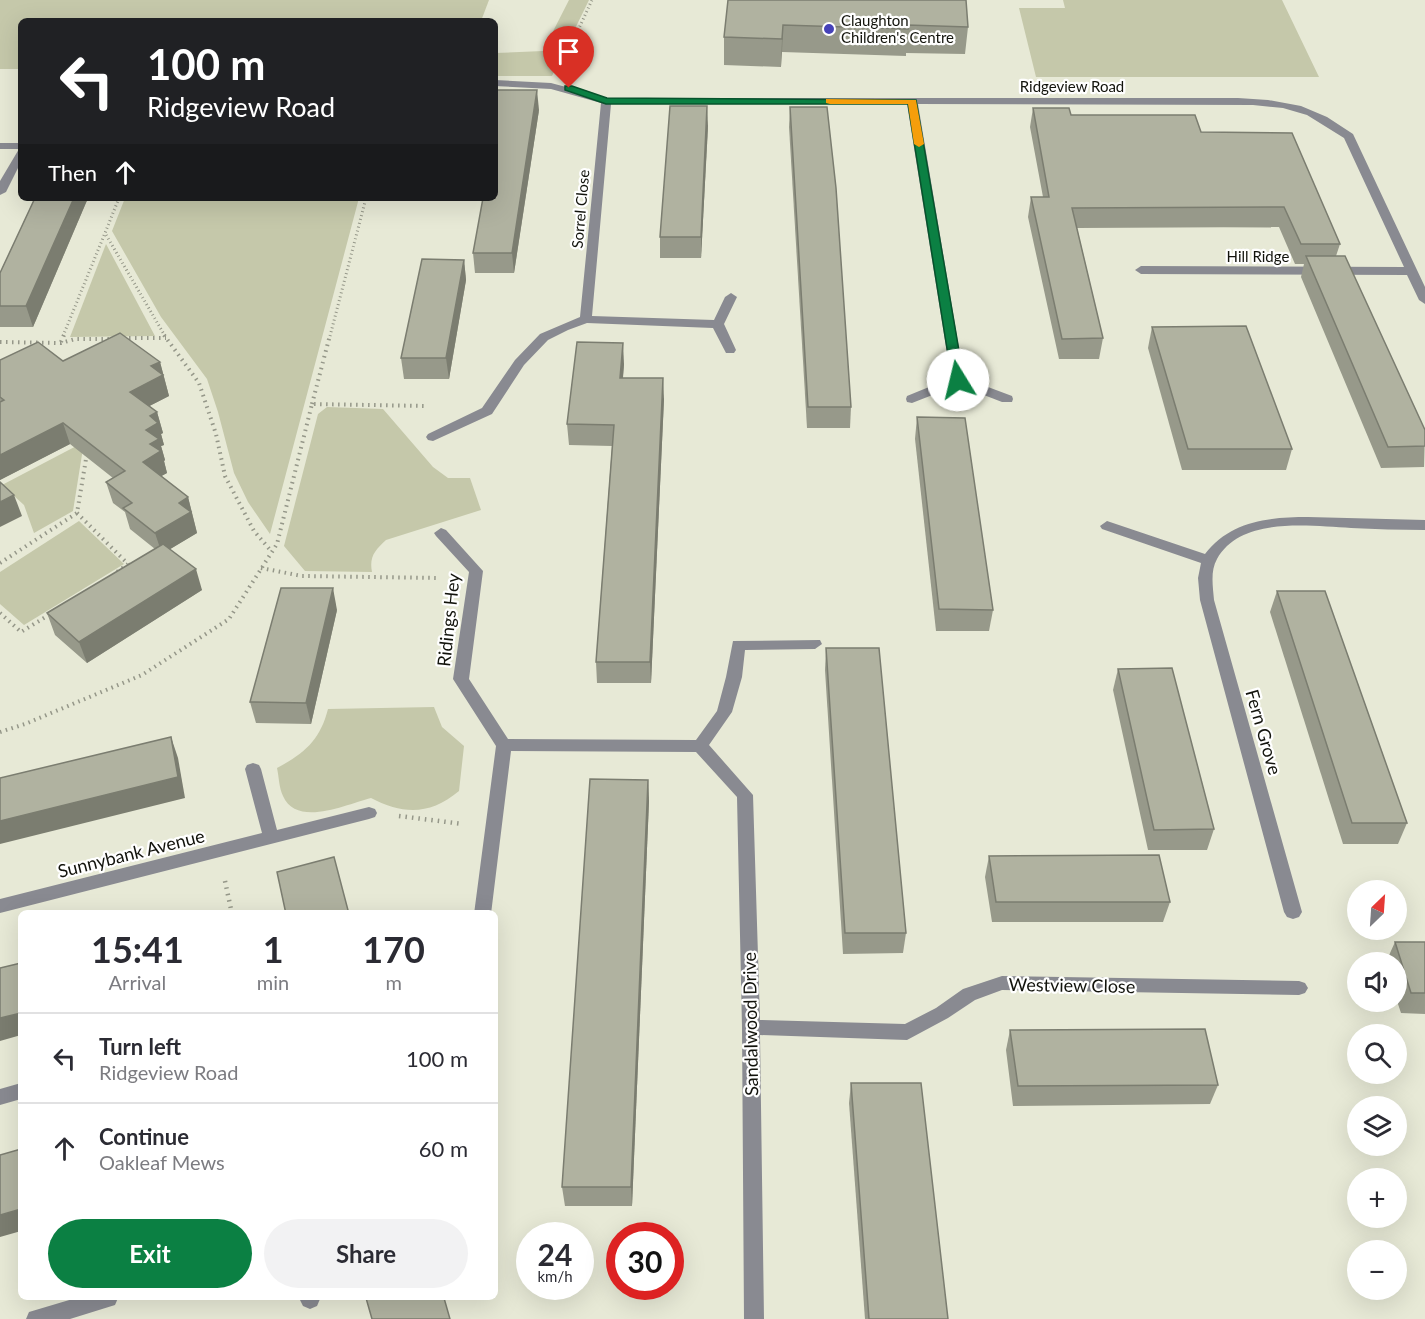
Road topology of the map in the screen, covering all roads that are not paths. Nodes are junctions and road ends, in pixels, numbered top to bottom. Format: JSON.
{"nodes":[{"id":1,"x":498,"y":83,"type":"edge"},
{"id":2,"x":606,"y":101,"type":"junction"},
{"id":3,"x":912,"y":102,"type":"junction"},
{"id":4,"x":0,"y":146,"type":"edge"},
{"id":5,"x":18,"y":146,"type":"edge"},
{"id":6,"x":18,"y":158,"type":"edge"},
{"id":7,"x":0,"y":192,"type":"edge"},
{"id":8,"x":1141,"y":270,"type":"dead end"},
{"id":9,"x":1411,"y":271,"type":"junction"},
{"id":10,"x":731,"y":297,"type":"dead end"},
{"id":11,"x":1425,"y":300,"type":"edge"},
{"id":12,"x":586,"y":319,"type":"junction"},
{"id":13,"x":718,"y":324,"type":"junction"},
{"id":14,"x":730,"y":350,"type":"dead end"},
{"id":15,"x":958,"y":380,"type":"junction"},
{"id":16,"x":912,"y":399,"type":"dead end"},
{"id":17,"x":1007,"y":399,"type":"dead end"},
{"id":18,"x":433,"y":437,"type":"dead end"},
{"id":19,"x":1425,"y":525,"type":"edge"},
{"id":20,"x":1107,"y":526,"type":"dead end"},
{"id":21,"x":441,"y":534,"type":"dead end"},
{"id":22,"x":1209,"y":561,"type":"junction"},
{"id":23,"x":814,"y":644,"type":"dead end"},
{"id":24,"x":504,"y":745,"type":"junction"},
{"id":25,"x":700,"y":746,"type":"junction"},
{"id":26,"x":253,"y":769,"type":"dead end"},
{"id":27,"x":369,"y":813,"type":"road end"},
{"id":28,"x":271,"y":837,"type":"junction"},
{"id":29,"x":0,"y":906,"type":"edge"},
{"id":30,"x":483,"y":910,"type":"edge"},
{"id":31,"x":1293,"y":912,"type":"dead end"},
{"id":32,"x":1299,"y":988,"type":"dead end"},
{"id":33,"x":751,"y":1027,"type":"junction"},
{"id":34,"x":18,"y":1092,"type":"edge"},
{"id":35,"x":0,"y":1097,"type":"edge"},
{"id":36,"x":101,"y":1300,"type":"edge"},
{"id":37,"x":36,"y":1319,"type":"edge"},
{"id":38,"x":754,"y":1319,"type":"edge"}],
"edges":[{"from":1,"to":2,"type":"street","name":"Ridgeview Road"},
{"from":2,"to":3,"type":"street","name":"Ridgeview Road"},
{"from":2,"to":12,"type":"street","name":"Sorrel Close"},
{"from":3,"to":9,"type":"street","name":"Ridgeview Road"},
{"from":3,"to":15,"type":"street"},
{"from":4,"to":5,"type":"street"},
{"from":6,"to":7,"type":"street"},
{"from":8,"to":9,"type":"street","name":"Hill Ridge"},
{"from":9,"to":11,"type":"street","name":"Ridgeview Road"},
{"from":10,"to":13,"type":"street"},
{"from":12,"to":13,"type":"street"},
{"from":12,"to":18,"type":"street"},
{"from":13,"to":14,"type":"street"},
{"from":15,"to":16,"type":"street"},
{"from":15,"to":17,"type":"street"},
{"from":19,"to":22,"type":"street"},
{"from":20,"to":22,"type":"street"},
{"from":21,"to":24,"type":"street","name":"Ridings Hey"},
{"from":22,"to":31,"type":"street","name":"Fern Grove"},
{"from":23,"to":25,"type":"street"},
{"from":24,"to":25,"type":"street"},
{"from":24,"to":30,"type":"street"},
{"from":25,"to":33,"type":"street","name":"Sandalwood Drive"},
{"from":26,"to":28,"type":"street"},
{"from":27,"to":28,"type":"street","name":"Sunnybank Avenue"},
{"from":28,"to":29,"type":"street","name":"Sunnybank Avenue"},
{"from":32,"to":33,"type":"street","name":"Westview Close"},
{"from":33,"to":38,"type":"street","name":"Sandalwood Drive"},
{"from":34,"to":35,"type":"street"},
{"from":36,"to":37,"type":"street"}]}
